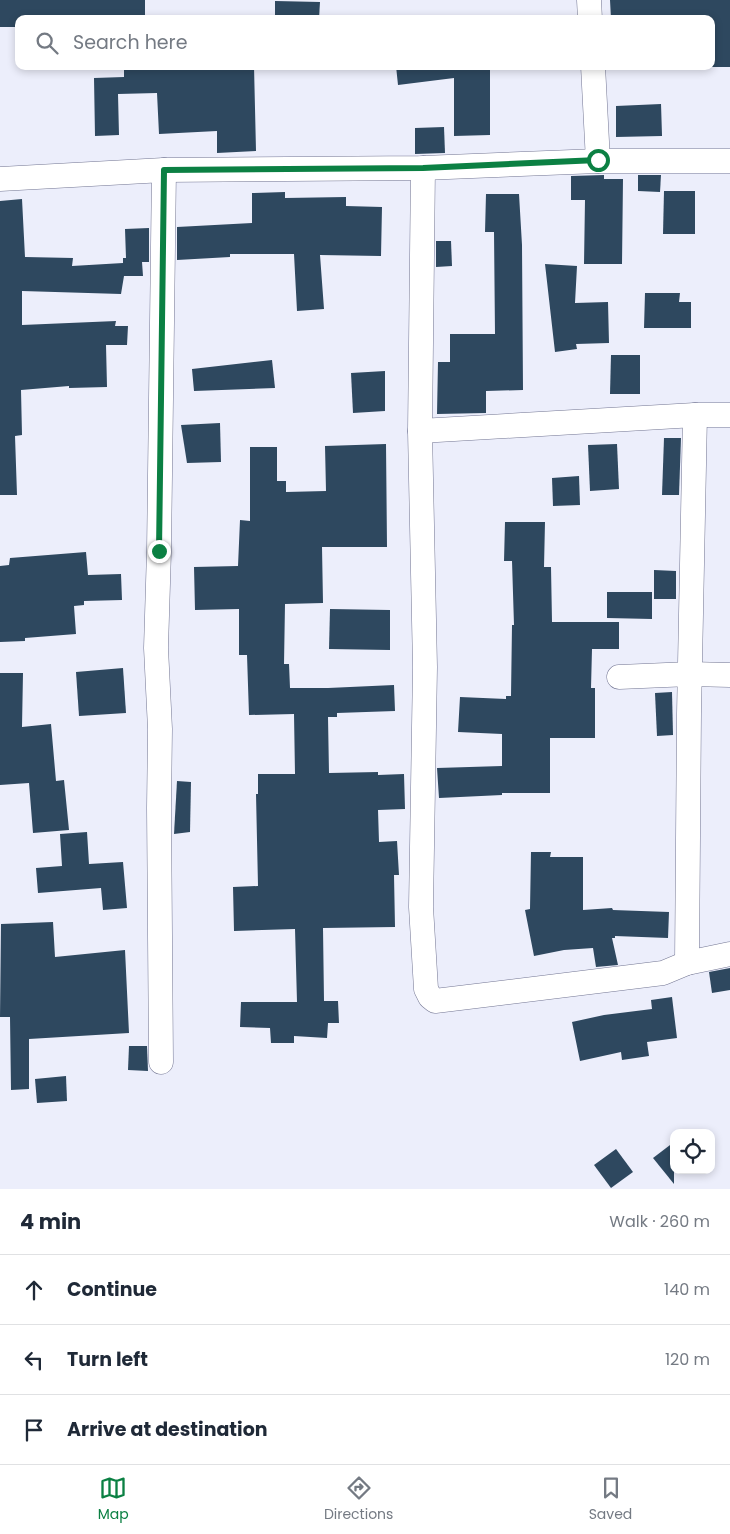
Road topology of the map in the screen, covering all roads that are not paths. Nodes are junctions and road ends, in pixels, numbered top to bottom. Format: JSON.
{"nodes":[{"id":1,"x":589,"y":0,"type":"edge"},
{"id":2,"x":590,"y":15,"type":"edge"},
{"id":3,"x":593,"y":70,"type":"edge"},
{"id":4,"x":598,"y":160,"type":"junction"},
{"id":5,"x":730,"y":162,"type":"edge"},
{"id":6,"x":423,"y":168,"type":"junction"},
{"id":7,"x":164,"y":170,"type":"junction"},
{"id":8,"x":0,"y":180,"type":"edge"},
{"id":9,"x":695,"y":415,"type":"junction"},
{"id":10,"x":730,"y":415,"type":"edge"},
{"id":11,"x":420,"y":431,"type":"junction"},
{"id":12,"x":690,"y":674,"type":"junction"},
{"id":13,"x":730,"y":675,"type":"edge"},
{"id":14,"x":619,"y":677,"type":"dead end"},
{"id":15,"x":730,"y":954,"type":"edge"},
{"id":16,"x":687,"y":963,"type":"junction"},
{"id":17,"x":161,"y":1062,"type":"dead end"}],
"edges":[{"from":1,"to":2,"type":"street"},
{"from":3,"to":4,"type":"street"},
{"from":4,"to":5,"type":"street"},
{"from":4,"to":6,"type":"street"},
{"from":6,"to":7,"type":"street"},
{"from":6,"to":11,"type":"street"},
{"from":7,"to":8,"type":"street"},
{"from":7,"to":17,"type":"street"},
{"from":9,"to":10,"type":"street"},
{"from":9,"to":11,"type":"street"},
{"from":9,"to":12,"type":"street"},
{"from":11,"to":16,"type":"street"},
{"from":12,"to":13,"type":"street"},
{"from":12,"to":14,"type":"street"},
{"from":12,"to":16,"type":"street"},
{"from":15,"to":16,"type":"street"}]}
